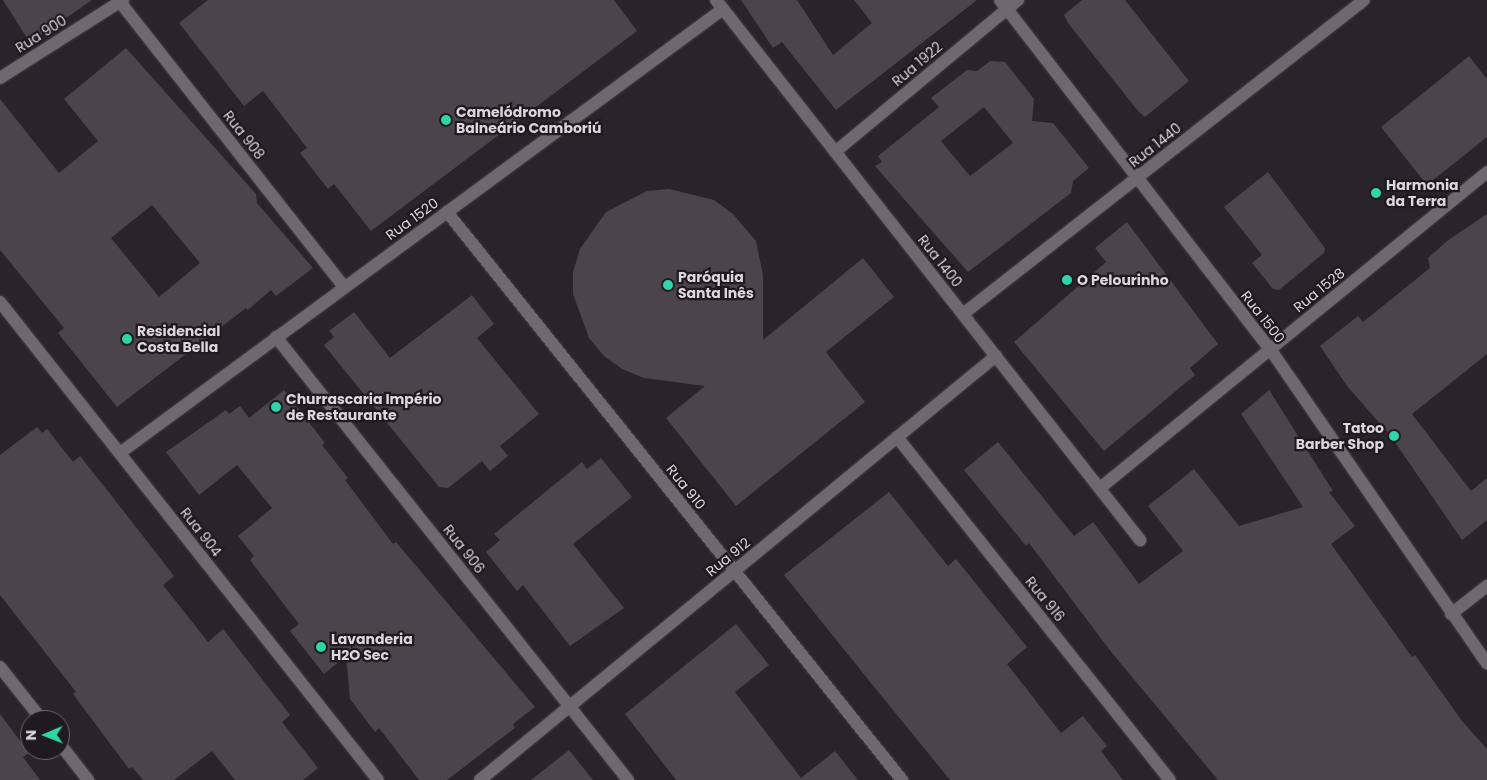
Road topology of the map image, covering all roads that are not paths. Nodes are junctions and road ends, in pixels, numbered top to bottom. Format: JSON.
{"nodes":[{"id":1,"x":1018,"y":0,"type":"edge"},
{"id":2,"x":1364,"y":0,"type":"edge"},
{"id":3,"x":121,"y":1,"type":"edge"},
{"id":4,"x":720,"y":4,"type":"edge"},
{"id":5,"x":1003,"y":4,"type":"edge"},
{"id":6,"x":0,"y":78,"type":"edge"},
{"id":7,"x":835,"y":152,"type":"junction"},
{"id":8,"x":1487,"y":172,"type":"edge"},
{"id":9,"x":1136,"y":179,"type":"junction"},
{"id":10,"x":447,"y":212,"type":"junction"},
{"id":11,"x":344,"y":287,"type":"junction"},
{"id":12,"x":0,"y":302,"type":"edge"},
{"id":13,"x":963,"y":314,"type":"junction"},
{"id":14,"x":276,"y":337,"type":"junction"},
{"id":15,"x":1270,"y":350,"type":"junction"},
{"id":16,"x":996,"y":356,"type":"junction"},
{"id":17,"x":896,"y":438,"type":"junction"},
{"id":18,"x":120,"y":453,"type":"junction"},
{"id":19,"x":1100,"y":488,"type":"junction"},
{"id":20,"x":1140,"y":540,"type":"dead end"},
{"id":21,"x":734,"y":571,"type":"junction"},
{"id":22,"x":1487,"y":586,"type":"edge"},
{"id":23,"x":1451,"y":614,"type":"junction"},
{"id":24,"x":1487,"y":663,"type":"edge"},
{"id":25,"x":0,"y":667,"type":"edge"},
{"id":26,"x":570,"y":706,"type":"junction"},
{"id":27,"x":34,"y":710,"type":"edge"},
{"id":28,"x":70,"y":757,"type":"edge"},
{"id":29,"x":88,"y":780,"type":"edge"},
{"id":30,"x":378,"y":780,"type":"edge"},
{"id":31,"x":480,"y":780,"type":"edge"},
{"id":32,"x":628,"y":780,"type":"edge"},
{"id":33,"x":902,"y":780,"type":"edge"},
{"id":34,"x":1170,"y":780,"type":"edge"}],
"edges":[{"from":1,"to":5,"type":"street","name":"Rua 1922"},
{"from":2,"to":9,"type":"street","name":"Rua 1440"},
{"from":3,"to":6,"type":"street","name":"Rua 900"},
{"from":3,"to":11,"type":"street","name":"Rua 908"},
{"from":4,"to":7,"type":"street","name":"Rua 1400"},
{"from":4,"to":10,"type":"street","name":"Rua 1520"},
{"from":5,"to":7,"type":"street","name":"Rua 1922"},
{"from":5,"to":9,"type":"street","name":"Rua 1500"},
{"from":7,"to":13,"type":"street","name":"Rua 1400"},
{"from":8,"to":15,"type":"street","name":"Rua 1528"},
{"from":9,"to":13,"type":"street","name":"Rua 1440"},
{"from":9,"to":15,"type":"street","name":"Rua 1500"},
{"from":10,"to":11,"type":"street","name":"Rua 1520"},
{"from":10,"to":21,"type":"street","name":"Rua 910"},
{"from":11,"to":14,"type":"street","name":"Rua 1520"},
{"from":12,"to":18,"type":"street","name":"Rua 904"},
{"from":13,"to":16,"type":"street","name":"Rua 1400"},
{"from":14,"to":18,"type":"street","name":"Rua 1520"},
{"from":14,"to":26,"type":"street","name":"Rua 906"},
{"from":15,"to":19,"type":"street","name":"Rua 1528"},
{"from":15,"to":23,"type":"street","name":"Rua 1500"},
{"from":16,"to":17,"type":"street","name":"Rua 912"},
{"from":16,"to":19,"type":"street","name":"Rua 1400"},
{"from":17,"to":21,"type":"street","name":"Rua 912"},
{"from":17,"to":34,"type":"street","name":"Rua 916"},
{"from":18,"to":30,"type":"street","name":"Rua 904"},
{"from":19,"to":20,"type":"street","name":"Rua 1400"},
{"from":21,"to":26,"type":"street","name":"Rua 912"},
{"from":21,"to":33,"type":"street","name":"Rua 910"},
{"from":22,"to":23,"type":"street"},
{"from":23,"to":24,"type":"street","name":"Rua 1500"},
{"from":25,"to":27,"type":"street"},
{"from":26,"to":31,"type":"street","name":"Rua 912"},
{"from":26,"to":32,"type":"street","name":"Rua 906"},
{"from":28,"to":29,"type":"street"}]}
